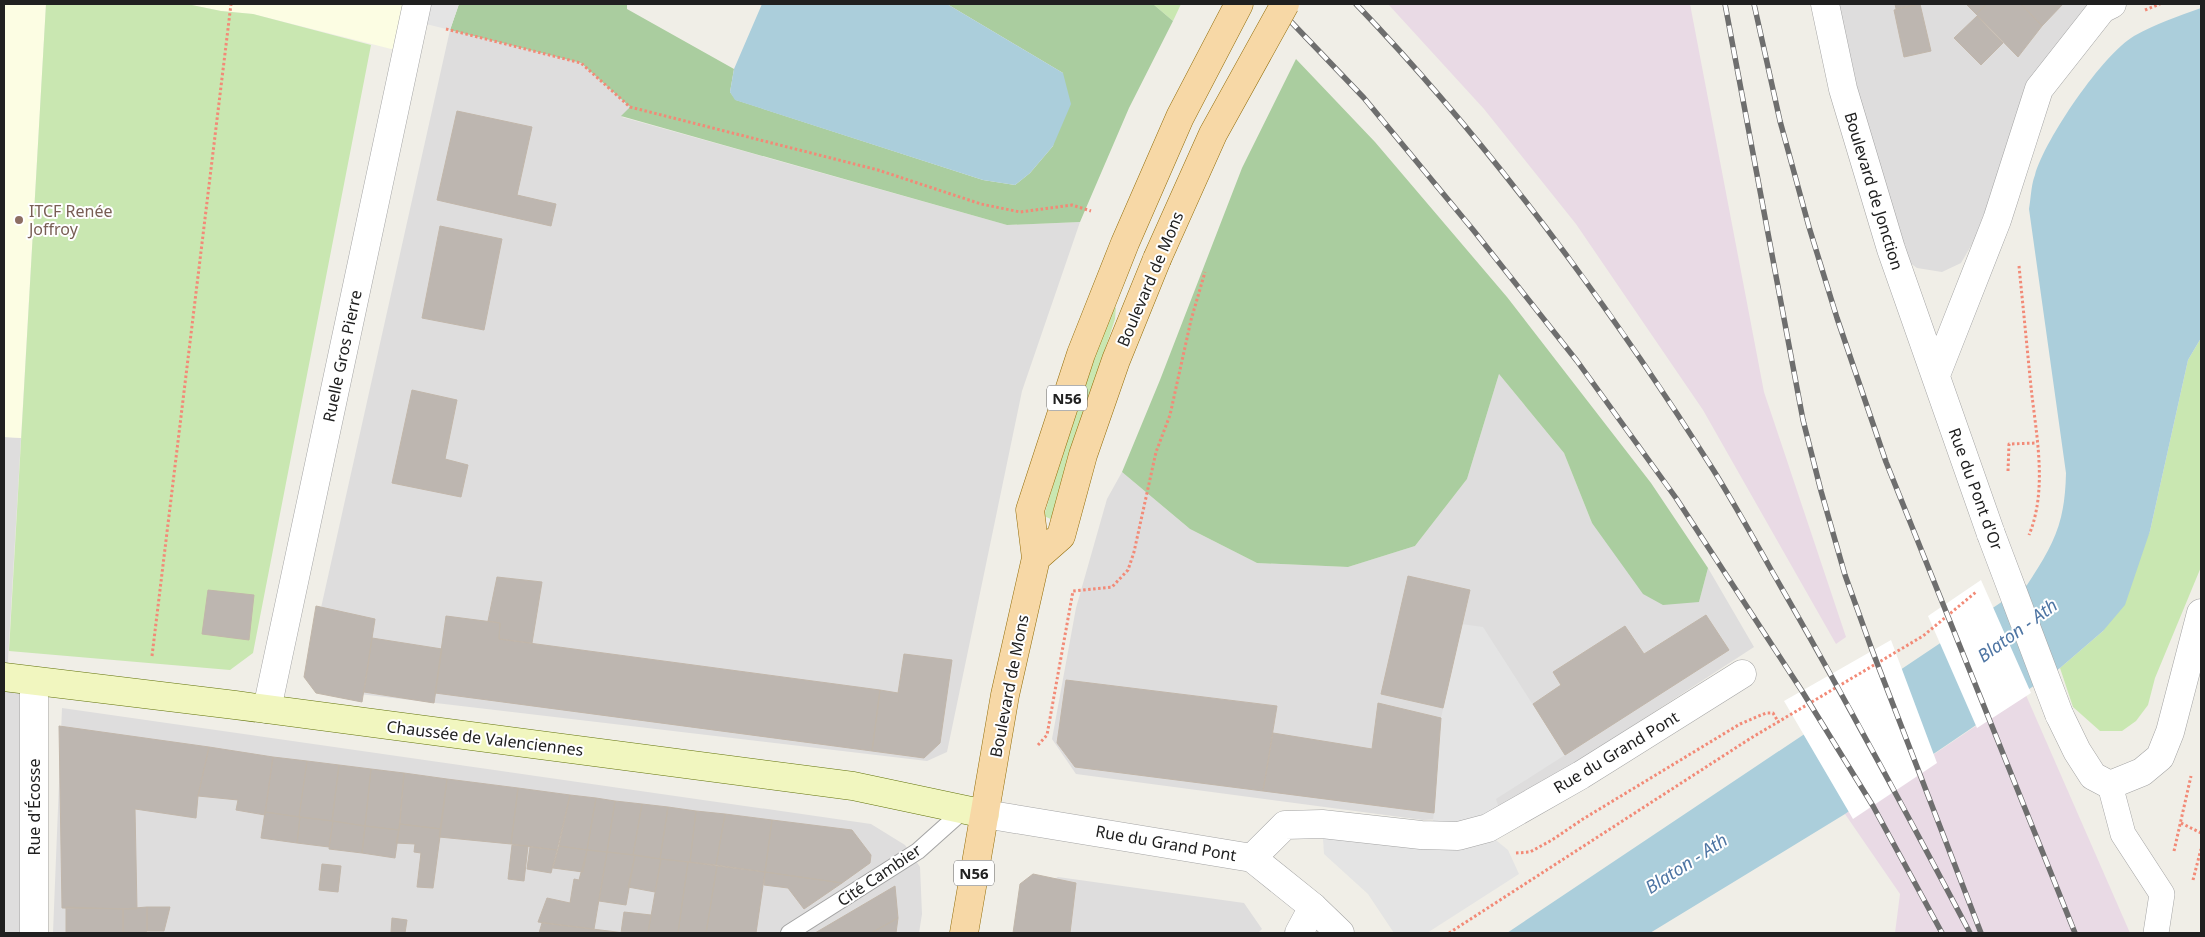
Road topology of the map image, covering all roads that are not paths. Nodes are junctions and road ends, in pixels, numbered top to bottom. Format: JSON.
{"nodes":[{"id":1,"x":1239,"y":4,"type":"edge"},
{"id":2,"x":1285,"y":4,"type":"edge"},
{"id":3,"x":1825,"y":4,"type":"edge"},
{"id":4,"x":2112,"y":4,"type":"edge"},
{"id":5,"x":416,"y":12,"type":"edge"},
{"id":6,"x":1936,"y":375,"type":"junction"},
{"id":7,"x":1036,"y":558,"type":"junction"},
{"id":8,"x":2201,"y":613,"type":"edge"},
{"id":9,"x":1742,"y":674,"type":"dead end"},
{"id":10,"x":4,"y":677,"type":"edge"},
{"id":11,"x":34,"y":681,"type":"junction"},
{"id":12,"x":267,"y":709,"type":"junction"},
{"id":13,"x":2110,"y":785,"type":"junction"},
{"id":14,"x":975,"y":811,"type":"junction"},
{"id":15,"x":1252,"y":858,"type":"junction"},
{"id":16,"x":1313,"y":908,"type":"junction"},
{"id":17,"x":34,"y":933,"type":"edge"},
{"id":18,"x":788,"y":933,"type":"edge"},
{"id":19,"x":964,"y":933,"type":"edge"},
{"id":20,"x":1299,"y":933,"type":"edge"},
{"id":21,"x":1340,"y":933,"type":"edge"},
{"id":22,"x":2156,"y":933,"type":"edge"}],
"edges":[{"from":1,"to":7,"type":"main road","name":"Boulevard de Mons","number":"N56"},
{"from":2,"to":7,"type":"main road","name":"Boulevard de Mons","number":"N56","bridge":true},
{"from":3,"to":6,"type":"street","name":"Boulevard de Jonction"},
{"from":4,"to":6,"type":"street"},
{"from":5,"to":12,"type":"street","name":"Ruelle Gros Pierre"},
{"from":6,"to":13,"type":"street","name":"Rue du Pont d'Or","bridge":true},
{"from":7,"to":14,"type":"main road","name":"Boulevard de Mons","number":"N56"},
{"from":8,"to":13,"type":"street"},
{"from":9,"to":15,"type":"street","name":"Rue du Grand Pont"},
{"from":10,"to":11,"type":"main road","name":"Chaussée de Valenciennes"},
{"from":11,"to":12,"type":"main road","name":"Chaussée de Valenciennes"},
{"from":11,"to":17,"type":"street","name":"Rue d'Écosse"},
{"from":12,"to":14,"type":"main road","name":"Chaussée de Valenciennes"},
{"from":13,"to":22,"type":"street"},
{"from":14,"to":15,"type":"street","name":"Rue du Grand Pont"},
{"from":14,"to":18,"type":"lane","name":"Cité Cambier"},
{"from":14,"to":19,"type":"main road","number":"N56"},
{"from":15,"to":16,"type":"street","name":"Rue du Grand Pont"},
{"from":16,"to":20,"type":"street"},
{"from":16,"to":21,"type":"street","name":"Rue du Grand Pont"}]}
